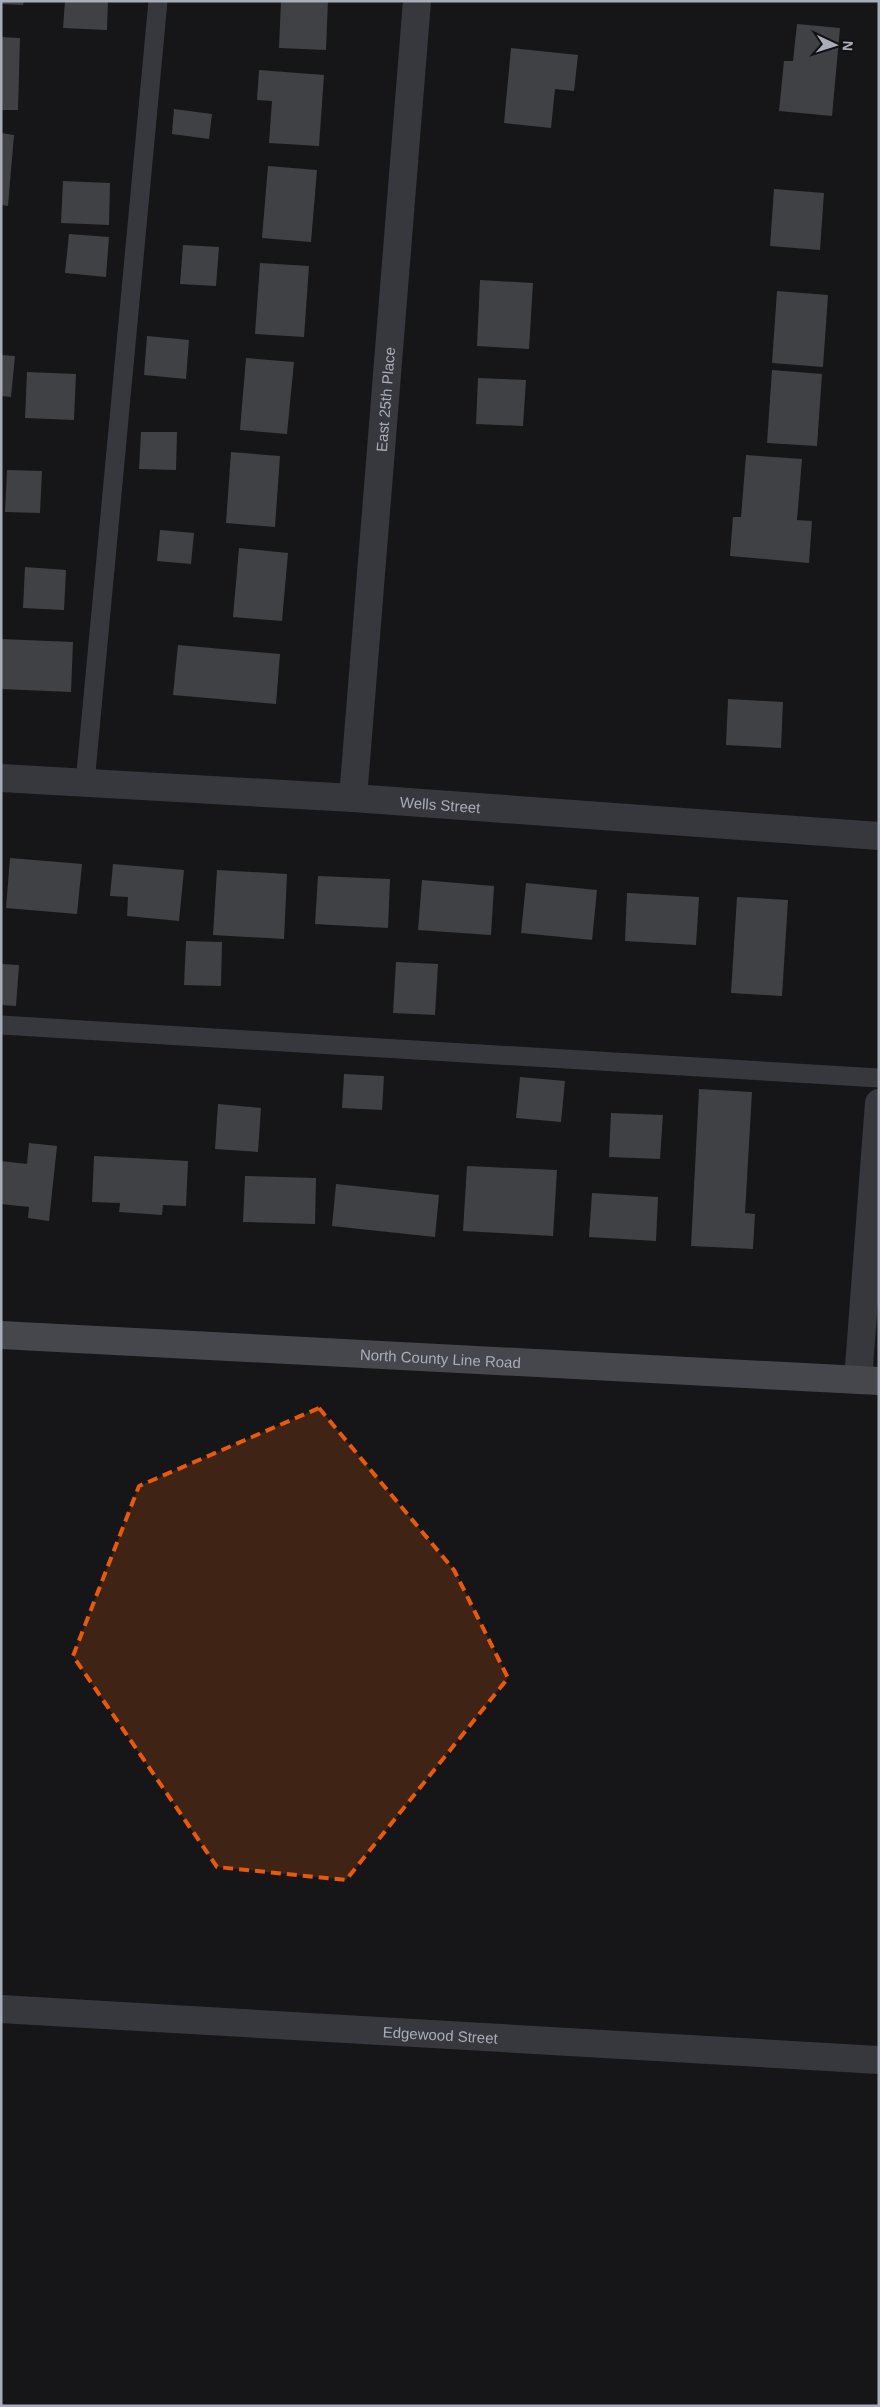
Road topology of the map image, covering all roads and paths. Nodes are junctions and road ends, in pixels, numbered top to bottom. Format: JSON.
{"nodes":[{"id":1,"x":158,"y":1,"type":"edge"},
{"id":2,"x":417,"y":1,"type":"edge"},
{"id":3,"x":1,"y":778,"type":"edge"},
{"id":4,"x":85,"y":783,"type":"junction"},
{"id":5,"x":353,"y":798,"type":"junction"},
{"id":6,"x":879,"y":836,"type":"edge"},
{"id":7,"x":1,"y":1025,"type":"edge"},
{"id":8,"x":879,"y":1078,"type":"edge"},
{"id":9,"x":879,"y":1103,"type":"edge"},
{"id":10,"x":1,"y":1335,"type":"edge"},
{"id":11,"x":869,"y":1380,"type":"edge"},
{"id":12,"x":1,"y":2009,"type":"edge"},
{"id":13,"x":879,"y":2060,"type":"edge"}],
"edges":[{"from":1,"to":4,"type":"lane"},
{"from":2,"to":5,"type":"street","name":"East 25th Place"},
{"from":3,"to":4,"type":"street","name":"Wells Street"},
{"from":4,"to":5,"type":"street","name":"Wells Street"},
{"from":5,"to":6,"type":"street","name":"Wells Street"},
{"from":7,"to":8,"type":"lane"},
{"from":9,"to":11,"type":"street"},
{"from":10,"to":11,"type":"main road","name":"North County Line Road"},
{"from":12,"to":13,"type":"street","name":"Edgewood Street"}]}
